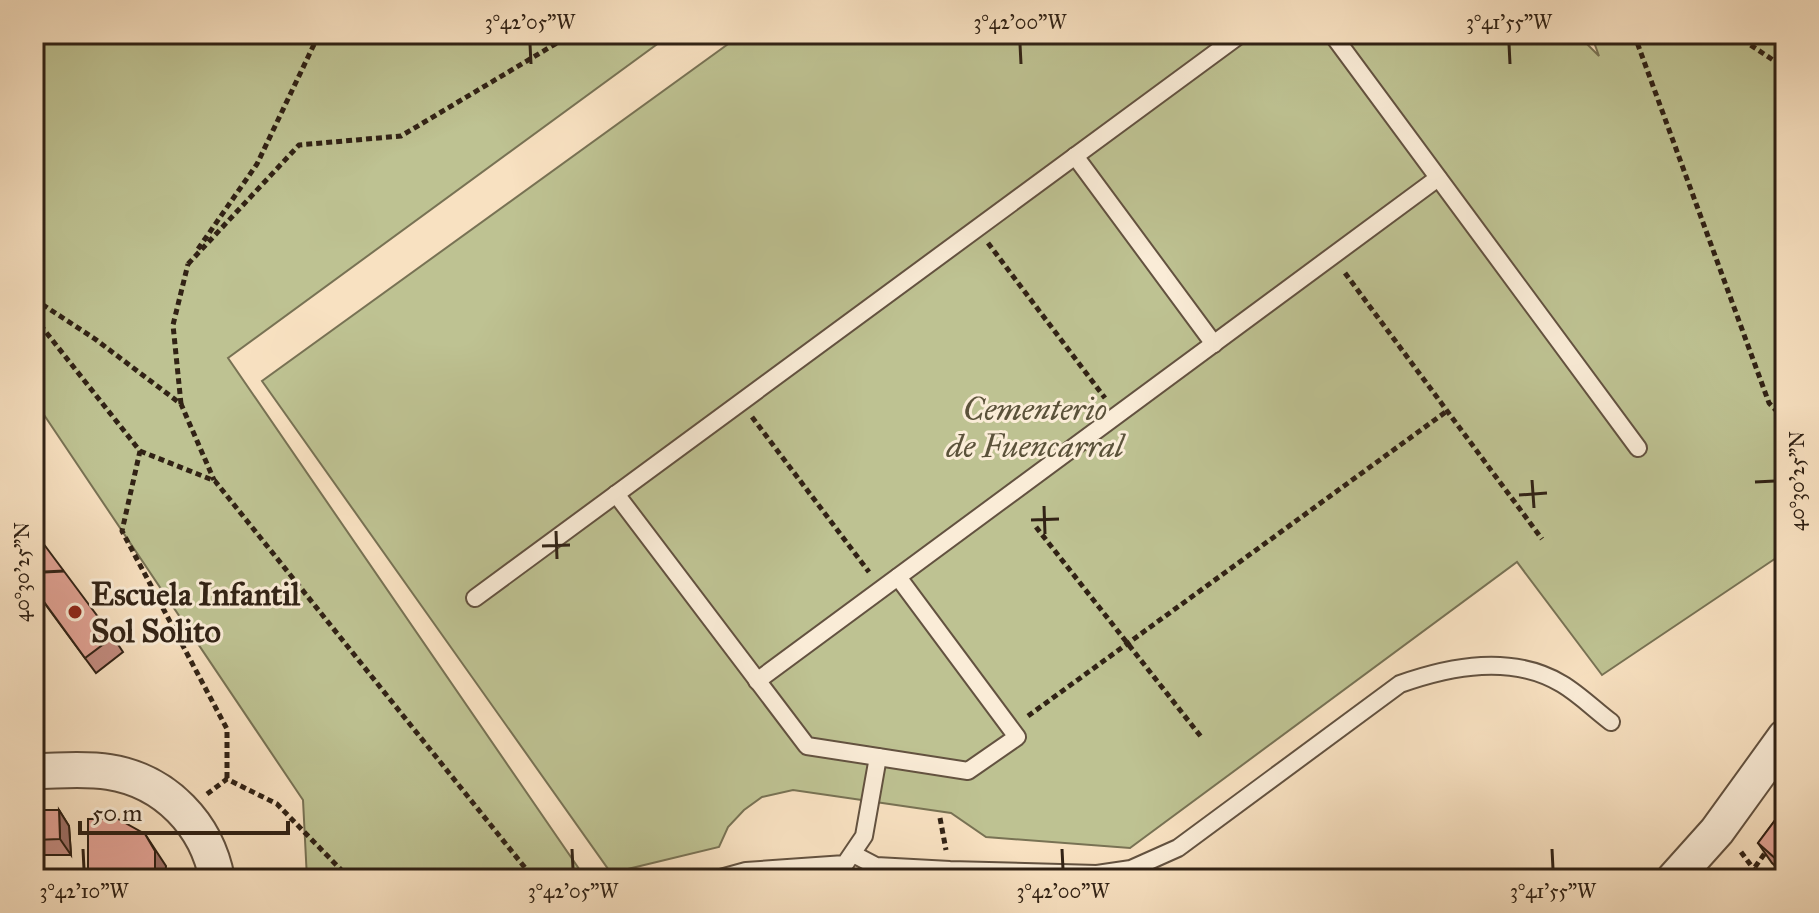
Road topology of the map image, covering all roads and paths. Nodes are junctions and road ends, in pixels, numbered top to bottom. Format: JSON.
{"nodes":[{"id":1,"x":319,"y":34,"type":"edge"},
{"id":2,"x":572,"y":34,"type":"edge"},
{"id":3,"x":1241,"y":34,"type":"edge"},
{"id":4,"x":1332,"y":34,"type":"edge"},
{"id":5,"x":1634,"y":34,"type":"edge"},
{"id":6,"x":1734,"y":34,"type":"edge"},
{"id":7,"x":1785,"y":68,"type":"edge"},
{"id":8,"x":1075,"y":156,"type":"junction"},
{"id":9,"x":1438,"y":178,"type":"junction"},
{"id":10,"x":977,"y":228,"type":"junction"},
{"id":11,"x":1332,"y":256,"type":"junction"},
{"id":12,"x":188,"y":264,"type":"junction"},
{"id":13,"x":34,"y":299,"type":"edge"},
{"id":14,"x":34,"y":317,"type":"edge"},
{"id":15,"x":1214,"y":344,"type":"junction"},
{"id":16,"x":740,"y":402,"type":"junction"},
{"id":17,"x":181,"y":404,"type":"junction"},
{"id":18,"x":1447,"y":411,"type":"junction"},
{"id":19,"x":1117,"y":415,"type":"junction"},
{"id":20,"x":1785,"y":420,"type":"edge"},
{"id":21,"x":1638,"y":448,"type":"dead end"},
{"id":22,"x":140,"y":451,"type":"junction"},
{"id":23,"x":215,"y":481,"type":"junction"},
{"id":24,"x":616,"y":494,"type":"junction"},
{"id":25,"x":1036,"y":527,"type":"dead end"},
{"id":26,"x":1542,"y":539,"type":"dead end"},
{"id":27,"x":898,"y":577,"type":"junction"},
{"id":28,"x":882,"y":588,"type":"junction"},
{"id":29,"x":475,"y":598,"type":"dead end"},
{"id":30,"x":1126,"y":642,"type":"junction"},
{"id":31,"x":757,"y":681,"type":"junction"},
{"id":32,"x":1611,"y":722,"type":"dead end"},
{"id":33,"x":1011,"y":729,"type":"junction"},
{"id":34,"x":1785,"y":737,"type":"edge"},
{"id":35,"x":1202,"y":738,"type":"dead end"},
{"id":36,"x":878,"y":757,"type":"junction"},
{"id":37,"x":34,"y":771,"type":"edge"},
{"id":38,"x":227,"y":779,"type":"junction"},
{"id":39,"x":185,"y":812,"type":"junction"},
{"id":40,"x":1770,"y":846,"type":"edge"},
{"id":41,"x":1741,"y":852,"type":"dead end"},
{"id":42,"x":855,"y":855,"type":"junction"},
{"id":43,"x":1755,"y":867,"type":"junction"},
{"id":44,"x":1684,"y":875,"type":"edge"},
{"id":45,"x":217,"y":879,"type":"edge"},
{"id":46,"x":350,"y":879,"type":"edge"},
{"id":47,"x":534,"y":879,"type":"edge"},
{"id":48,"x":717,"y":879,"type":"edge"},
{"id":49,"x":1761,"y":879,"type":"edge"}],
"edges":[{"from":1,"to":12,"type":"path"},
{"from":2,"to":12,"type":"path"},
{"from":3,"to":8,"type":"lane"},
{"from":4,"to":9,"type":"lane"},
{"from":5,"to":20,"type":"path"},
{"from":6,"to":7,"type":"path"},
{"from":8,"to":10,"type":"lane"},
{"from":8,"to":15,"type":"lane"},
{"from":9,"to":11,"type":"lane"},
{"from":9,"to":21,"type":"lane"},
{"from":10,"to":16,"type":"lane"},
{"from":10,"to":19,"type":"path"},
{"from":11,"to":15,"type":"lane"},
{"from":11,"to":18,"type":"path"},
{"from":12,"to":17,"type":"path"},
{"from":13,"to":17,"type":"path"},
{"from":14,"to":22,"type":"path"},
{"from":15,"to":19,"type":"lane"},
{"from":16,"to":24,"type":"lane"},
{"from":16,"to":28,"type":"path"},
{"from":17,"to":23,"type":"path"},
{"from":18,"to":26,"type":"path"},
{"from":18,"to":30,"type":"path"},
{"from":19,"to":27,"type":"lane"},
{"from":22,"to":23,"type":"path"},
{"from":22,"to":38,"type":"path"},
{"from":23,"to":47,"type":"path"},
{"from":24,"to":29,"type":"lane"},
{"from":24,"to":31,"type":"lane"},
{"from":25,"to":30,"type":"path"},
{"from":27,"to":28,"type":"lane"},
{"from":27,"to":33,"type":"lane"},
{"from":28,"to":31,"type":"lane"},
{"from":30,"to":33,"type":"path"},
{"from":30,"to":35,"type":"path"},
{"from":31,"to":36,"type":"lane"},
{"from":32,"to":42,"type":"lane"},
{"from":33,"to":36,"type":"lane"},
{"from":34,"to":44,"type":"street"},
{"from":36,"to":42,"type":"lane"},
{"from":37,"to":39,"type":"street"},
{"from":38,"to":39,"type":"path"},
{"from":38,"to":46,"type":"path"},
{"from":39,"to":45,"type":"street"},
{"from":40,"to":43,"type":"path"},
{"from":41,"to":43,"type":"path"},
{"from":42,"to":48,"type":"lane"},
{"from":43,"to":49,"type":"path"}]}
